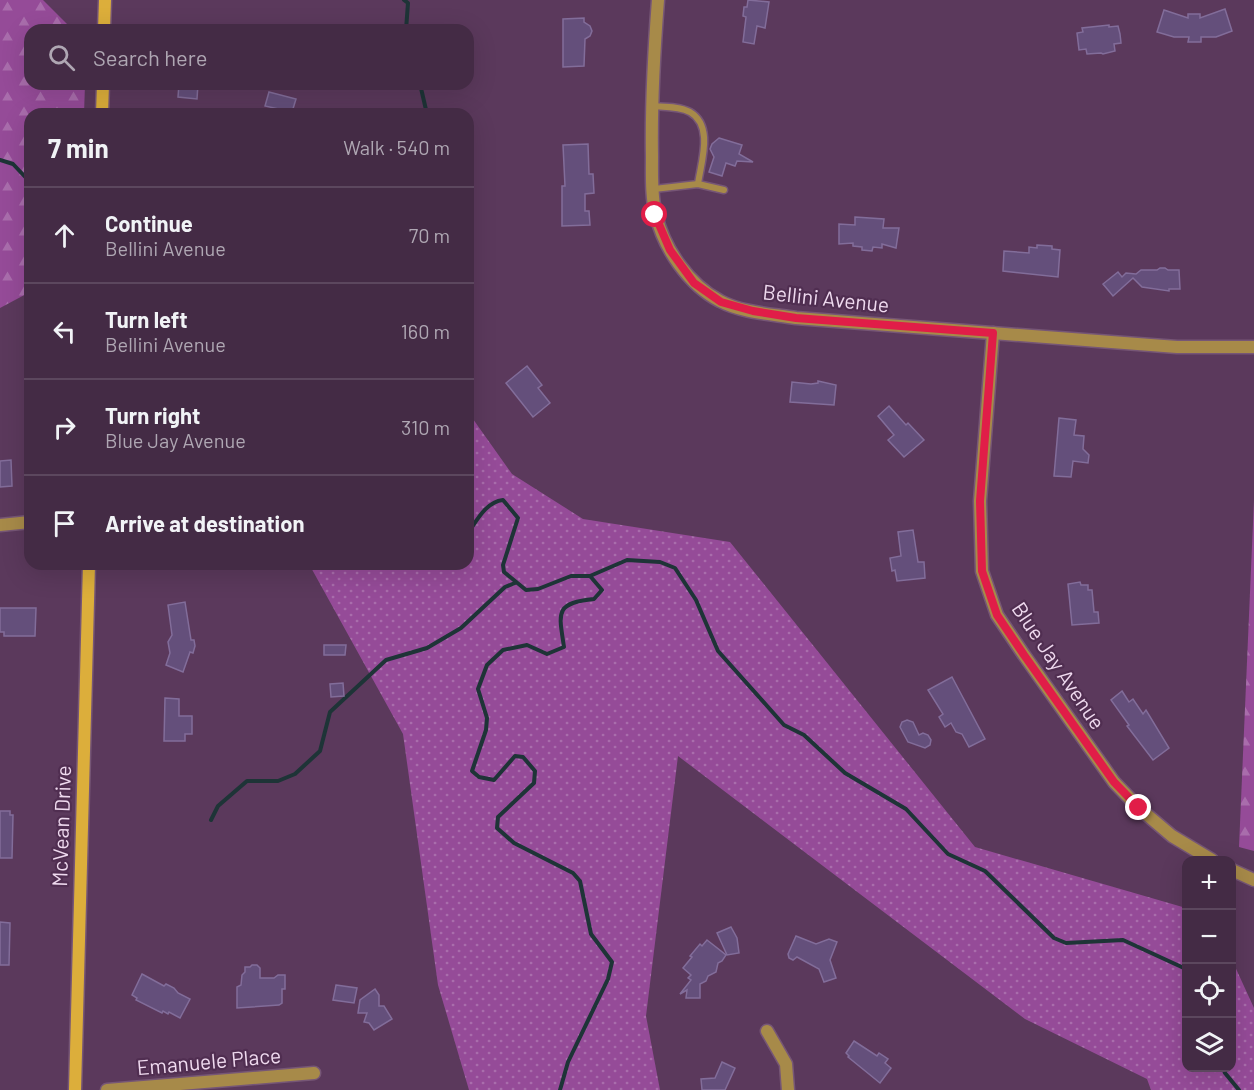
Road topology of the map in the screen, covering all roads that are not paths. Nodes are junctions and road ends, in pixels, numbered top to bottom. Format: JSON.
{"nodes":[{"id":1,"x":105,"y":0,"type":"edge"},
{"id":2,"x":658,"y":0,"type":"edge"},
{"id":3,"x":104,"y":24,"type":"edge"},
{"id":4,"x":103,"y":90,"type":"edge"},
{"id":5,"x":651,"y":106,"type":"junction"},
{"id":6,"x":102,"y":108,"type":"edge"},
{"id":7,"x":698,"y":184,"type":"junction"},
{"id":8,"x":654,"y":189,"type":"junction"},
{"id":9,"x":724,"y":190,"type":"dead end"},
{"id":10,"x":993,"y":333,"type":"junction"},
{"id":11,"x":1254,"y":347,"type":"edge"},
{"id":12,"x":24,"y":523,"type":"edge"},
{"id":13,"x":0,"y":525,"type":"edge"},
{"id":14,"x":88,"y":570,"type":"edge"},
{"id":15,"x":1204,"y":856,"type":"edge"},
{"id":16,"x":1236,"y":872,"type":"edge"},
{"id":17,"x":1254,"y":880,"type":"edge"},
{"id":18,"x":768,"y":1031,"type":"dead end"},
{"id":19,"x":314,"y":1073,"type":"dead end"},
{"id":20,"x":75,"y":1090,"type":"edge"},
{"id":21,"x":107,"y":1090,"type":"edge"},
{"id":22,"x":788,"y":1090,"type":"edge"}],
"edges":[{"from":1,"to":3,"type":"main road"},
{"from":2,"to":5,"type":"street","name":"Bellini Avenue"},
{"from":4,"to":6,"type":"main road"},
{"from":5,"to":7,"type":"lane"},
{"from":5,"to":8,"type":"street","name":"Bellini Avenue"},
{"from":7,"to":8,"type":"lane"},
{"from":7,"to":9,"type":"lane"},
{"from":8,"to":10,"type":"street","name":"Bellini Avenue"},
{"from":10,"to":11,"type":"street","name":"Bellini Avenue"},
{"from":10,"to":15,"type":"street","name":"Blue Jay Avenue"},
{"from":12,"to":13,"type":"street"},
{"from":14,"to":20,"type":"main road","name":"McVean Drive"},
{"from":16,"to":17,"type":"street"},
{"from":18,"to":22,"type":"street"},
{"from":19,"to":21,"type":"street","name":"Emanuele Place"}]}
